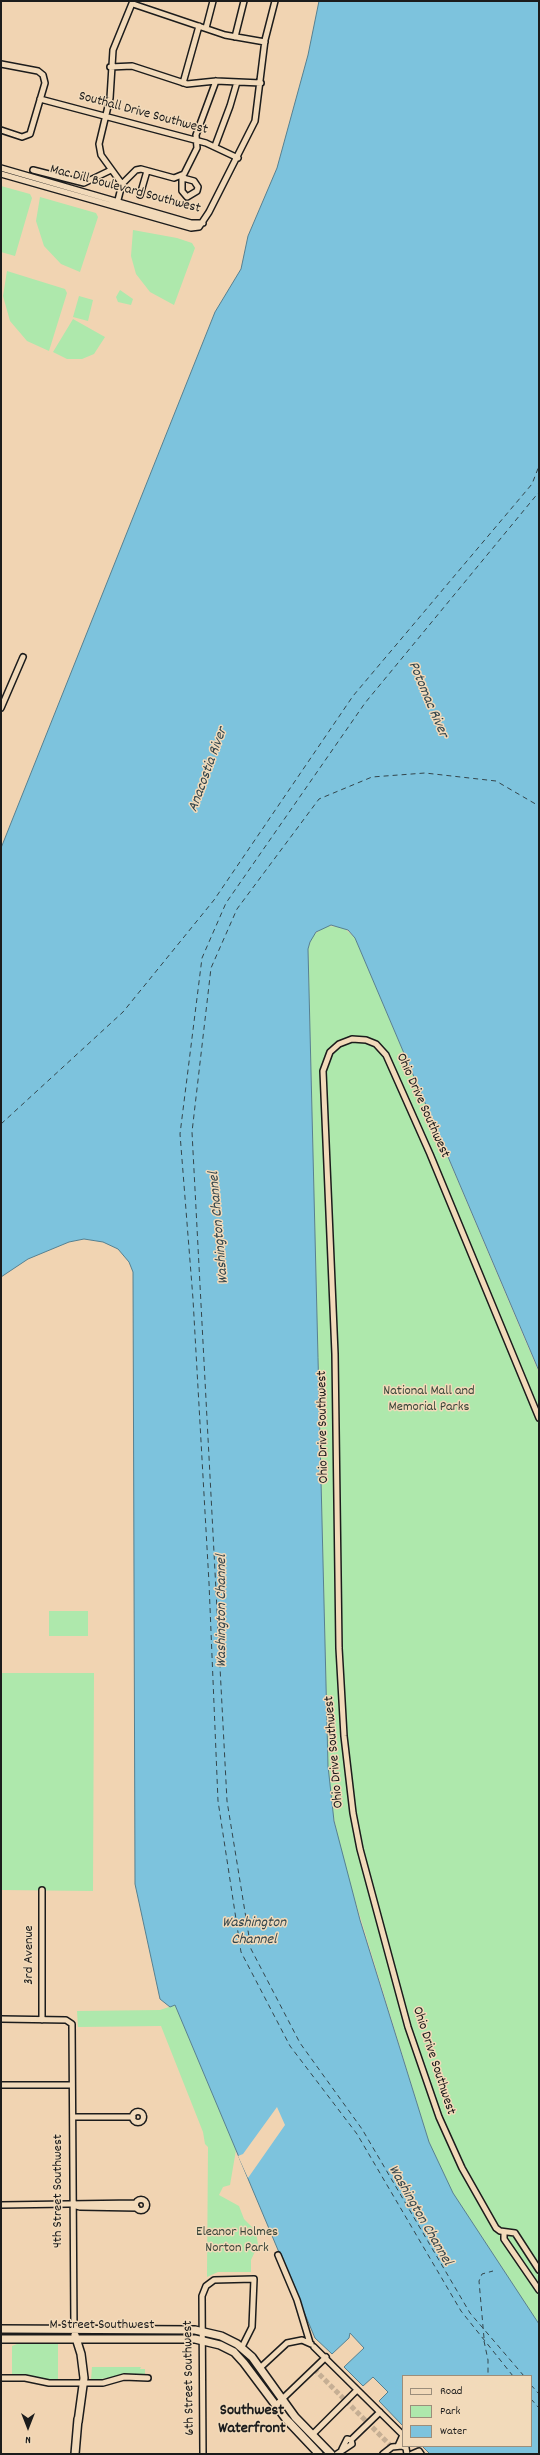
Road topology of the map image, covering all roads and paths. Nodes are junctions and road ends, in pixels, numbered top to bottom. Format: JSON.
{"nodes":[{"id":1,"x":213,"y":1,"type":"edge"},
{"id":2,"x":244,"y":1,"type":"edge"},
{"id":3,"x":275,"y":1,"type":"edge"},
{"id":4,"x":133,"y":2,"type":"edge"},
{"id":5,"x":199,"y":26,"type":"junction"},
{"id":6,"x":206,"y":28,"type":"junction"},
{"id":7,"x":235,"y":38,"type":"junction"},
{"id":8,"x":265,"y":42,"type":"junction"},
{"id":9,"x":1,"y":64,"type":"edge"},
{"id":10,"x":110,"y":67,"type":"junction"},
{"id":11,"x":216,"y":80,"type":"junction"},
{"id":12,"x":237,"y":82,"type":"junction"},
{"id":13,"x":183,"y":83,"type":"junction"},
{"id":14,"x":261,"y":83,"type":"junction"},
{"id":15,"x":40,"y":99,"type":"junction"},
{"id":16,"x":106,"y":117,"type":"junction"},
{"id":17,"x":1,"y":131,"type":"edge"},
{"id":18,"x":197,"y":141,"type":"junction"},
{"id":19,"x":215,"y":146,"type":"junction"},
{"id":20,"x":238,"y":158,"type":"junction"},
{"id":21,"x":1,"y":168,"type":"edge"},
{"id":22,"x":33,"y":170,"type":"dead end"},
{"id":23,"x":111,"y":170,"type":"junction"},
{"id":24,"x":147,"y":171,"type":"junction"},
{"id":25,"x":1,"y":174,"type":"edge"},
{"id":26,"x":122,"y":184,"type":"junction"},
{"id":27,"x":140,"y":195,"type":"dead end"},
{"id":28,"x":117,"y":204,"type":"junction"},
{"id":29,"x":23,"y":657,"type":"dead end"},
{"id":30,"x":1,"y":708,"type":"edge"},
{"id":31,"x":539,"y":1418,"type":"edge"},
{"id":32,"x":42,"y":1890,"type":"dead end"},
{"id":33,"x":1,"y":2019,"type":"edge"},
{"id":34,"x":42,"y":2020,"type":"junction"},
{"id":35,"x":1,"y":2085,"type":"edge"},
{"id":36,"x":72,"y":2085,"type":"junction"},
{"id":37,"x":72,"y":2117,"type":"junction"},
{"id":38,"x":133,"y":2117,"type":"dead end"},
{"id":39,"x":1,"y":2205,"type":"edge"},
{"id":40,"x":72,"y":2205,"type":"junction"},
{"id":41,"x":136,"y":2205,"type":"dead end"},
{"id":42,"x":504,"y":2232,"type":"junction"},
{"id":43,"x":278,"y":2255,"type":"dead end"},
{"id":44,"x":539,"y":2270,"type":"edge"},
{"id":45,"x":539,"y":2290,"type":"edge"},
{"id":46,"x":1,"y":2329,"type":"edge"},
{"id":47,"x":74,"y":2329,"type":"junction"},
{"id":48,"x":202,"y":2331,"type":"junction"},
{"id":49,"x":1,"y":2339,"type":"edge"},
{"id":50,"x":76,"y":2339,"type":"junction"},
{"id":51,"x":203,"y":2340,"type":"junction"},
{"id":52,"x":312,"y":2345,"type":"junction"},
{"id":53,"x":242,"y":2347,"type":"junction"},
{"id":54,"x":326,"y":2357,"type":"junction"},
{"id":55,"x":260,"y":2368,"type":"junction"},
{"id":56,"x":1,"y":2378,"type":"edge"},
{"id":57,"x":148,"y":2378,"type":"dead end"},
{"id":58,"x":82,"y":2383,"type":"junction"},
{"id":59,"x":357,"y":2390,"type":"junction"},
{"id":60,"x":282,"y":2399,"type":"junction"},
{"id":61,"x":276,"y":2405,"type":"junction"},
{"id":62,"x":380,"y":2412,"type":"junction"},
{"id":63,"x":402,"y":2434,"type":"edge"},
{"id":64,"x":312,"y":2435,"type":"junction"},
{"id":65,"x":402,"y":2437,"type":"edge"},
{"id":66,"x":398,"y":2446,"type":"junction"},
{"id":67,"x":402,"y":2447,"type":"edge"},
{"id":68,"x":76,"y":2454,"type":"edge"},
{"id":69,"x":203,"y":2454,"type":"edge"},
{"id":70,"x":320,"y":2454,"type":"edge"},
{"id":71,"x":331,"y":2454,"type":"edge"},
{"id":72,"x":337,"y":2454,"type":"edge"},
{"id":73,"x":383,"y":2454,"type":"edge"},
{"id":74,"x":412,"y":2454,"type":"edge"},
{"id":75,"x":421,"y":2454,"type":"edge"}],
"edges":[{"from":1,"to":6,"type":"street"},
{"from":2,"to":7,"type":"street"},
{"from":3,"to":8,"type":"street"},
{"from":4,"to":5,"type":"street"},
{"from":4,"to":10,"type":"street"},
{"from":5,"to":6,"type":"street"},
{"from":5,"to":13,"type":"street"},
{"from":6,"to":7,"type":"street"},
{"from":7,"to":8,"type":"street"},
{"from":8,"to":14,"type":"street"},
{"from":9,"to":15,"type":"street"},
{"from":10,"to":13,"type":"street"},
{"from":10,"to":16,"type":"street"},
{"from":11,"to":12,"type":"street"},
{"from":11,"to":13,"type":"street"},
{"from":11,"to":18,"type":"street"},
{"from":12,"to":14,"type":"street"},
{"from":12,"to":19,"type":"street"},
{"from":14,"to":20,"type":"street"},
{"from":15,"to":16,"type":"street","name":"Southall Drive Southwest"},
{"from":15,"to":17,"type":"street"},
{"from":16,"to":18,"type":"street","name":"Southall Drive Southwest"},
{"from":16,"to":23,"type":"street"},
{"from":18,"to":19,"type":"street","name":"Southall Drive Southwest"},
{"from":18,"to":24,"type":"street"},
{"from":19,"to":20,"type":"street","name":"Southall Drive Southwest"},
{"from":20,"to":28,"type":"street","name":"Mac Dill Boulevard Southwest"},
{"from":21,"to":28,"type":"street","name":"Mac Dill Boulevard Southwest"},
{"from":22,"to":23,"type":"street"},
{"from":23,"to":26,"type":"street"},
{"from":24,"to":26,"type":"street"},
{"from":24,"to":27,"type":"street"},
{"from":25,"to":28,"type":"street","name":"Mac Dill Boulevard Southwest"},
{"from":26,"to":28,"type":"street"},
{"from":29,"to":30,"type":"street"},
{"from":31,"to":42,"type":"street","name":"Ohio Drive Southwest"},
{"from":32,"to":34,"type":"street","name":"3rd Avenue"},
{"from":33,"to":34,"type":"street"},
{"from":34,"to":36,"type":"street","name":"4th Street Southwest"},
{"from":35,"to":36,"type":"street"},
{"from":36,"to":37,"type":"street","name":"4th Street Southwest"},
{"from":37,"to":38,"type":"street"},
{"from":37,"to":40,"type":"street","name":"4th Street Southwest"},
{"from":39,"to":40,"type":"street"},
{"from":40,"to":41,"type":"street"},
{"from":40,"to":47,"type":"street","name":"4th Street Southwest"},
{"from":42,"to":44,"type":"street","name":"Ohio Drive Southwest"},
{"from":42,"to":45,"type":"street","name":"Ohio Drive Southwest"},
{"from":43,"to":52,"type":"street"},
{"from":46,"to":47,"type":"main road","name":"M Street Southwest"},
{"from":47,"to":48,"type":"main road","name":"M Street Southwest"},
{"from":47,"to":50,"type":"main road","name":"4th Street Southwest"},
{"from":48,"to":51,"type":"street","name":"6th Street Southwest"},
{"from":48,"to":53,"type":"main road","name":"M Street Southwest"},
{"from":48,"to":53,"type":"street","name":"6th Street Southwest"},
{"from":49,"to":50,"type":"main road","name":"M Street Southwest"},
{"from":50,"to":51,"type":"main road","name":"M Street Southwest"},
{"from":50,"to":58,"type":"main road","name":"4th Street Southwest"},
{"from":51,"to":61,"type":"main road","name":"M Street Southwest"},
{"from":51,"to":69,"type":"street","name":"6th Street Southwest"},
{"from":52,"to":54,"type":"street"},
{"from":52,"to":55,"type":"street"},
{"from":53,"to":55,"type":"main road"},
{"from":54,"to":59,"type":"street"},
{"from":54,"to":60,"type":"street"},
{"from":55,"to":60,"type":"main road"},
{"from":56,"to":58,"type":"street"},
{"from":57,"to":58,"type":"street"},
{"from":58,"to":68,"type":"main road","name":"4th Street Southwest"},
{"from":59,"to":62,"type":"street"},
{"from":59,"to":64,"type":"street"},
{"from":60,"to":61,"type":"street"},
{"from":60,"to":64,"type":"main road"},
{"from":61,"to":70,"type":"main road","name":"M Street Southwest"},
{"from":62,"to":63,"type":"street"},
{"from":62,"to":72,"type":"street"},
{"from":64,"to":71,"type":"main road"},
{"from":65,"to":66,"type":"street"},
{"from":66,"to":67,"type":"street"},
{"from":66,"to":73,"type":"street"},
{"from":74,"to":75,"type":"street"}]}
